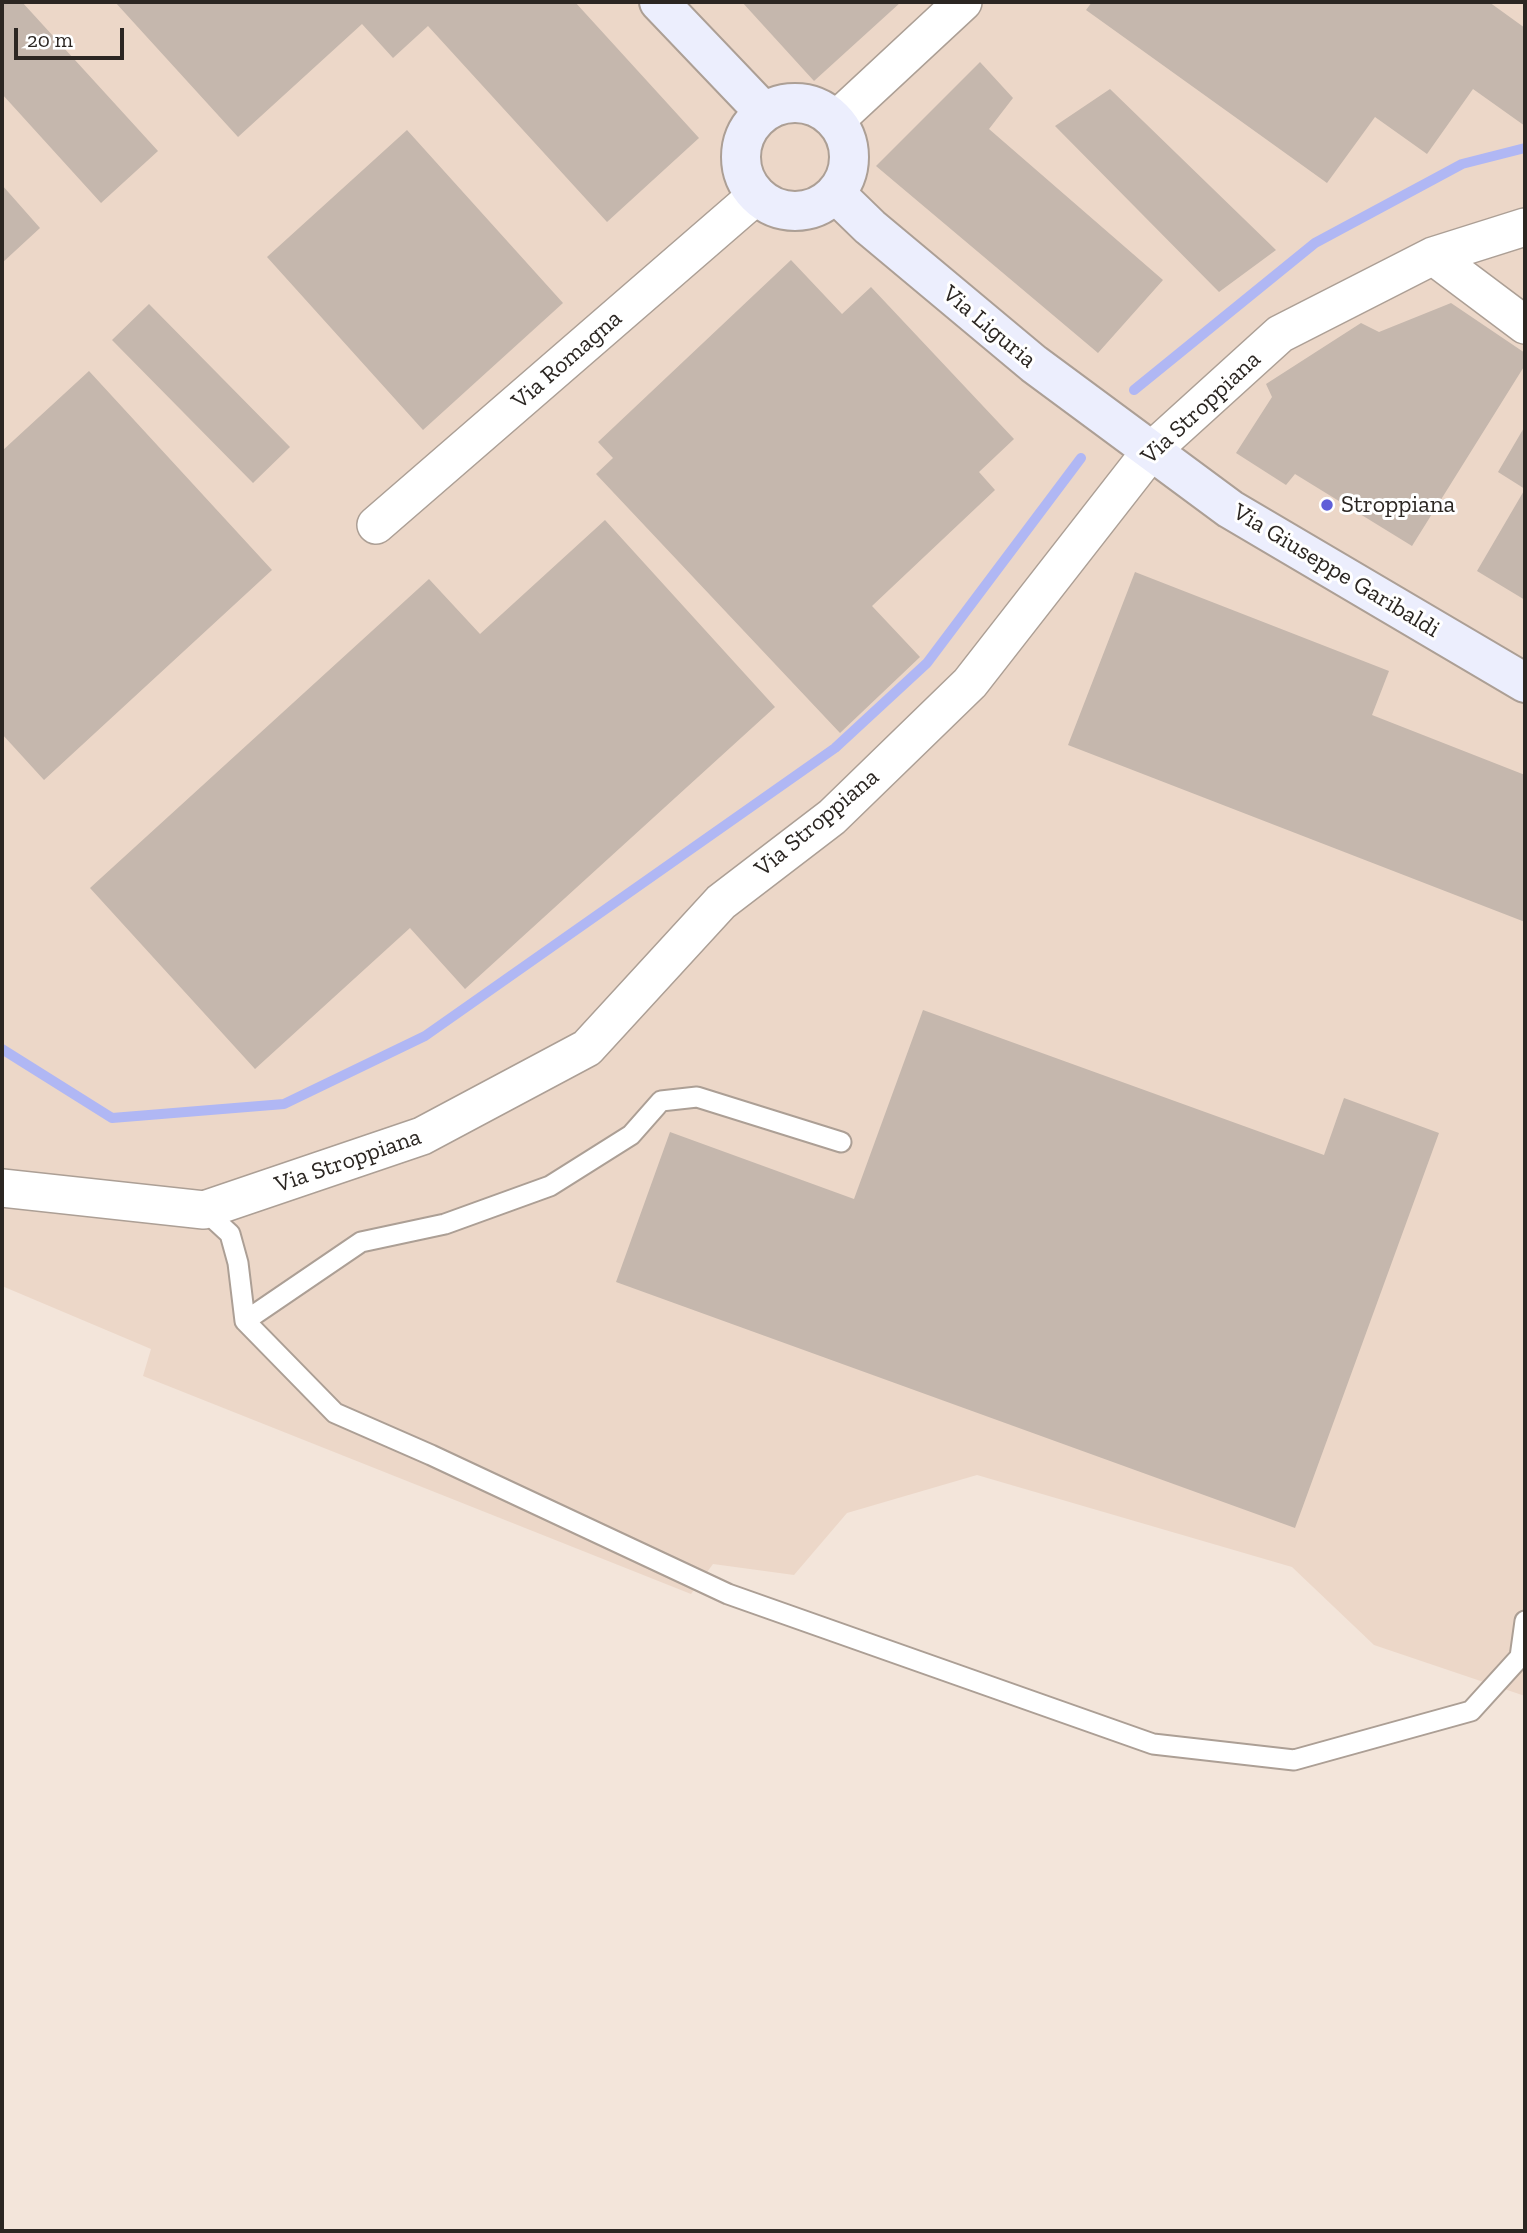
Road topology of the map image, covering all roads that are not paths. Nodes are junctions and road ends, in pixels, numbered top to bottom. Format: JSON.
{"nodes":[{"id":1,"x":659,"y":2,"type":"edge"},
{"id":2,"x":964,"y":2,"type":"edge"},
{"id":3,"x":764,"y":112,"type":"junction"},
{"id":4,"x":836,"y":120,"type":"junction"},
{"id":5,"x":835,"y":193,"type":"junction"},
{"id":6,"x":757,"y":195,"type":"junction"},
{"id":7,"x":1525,"y":227,"type":"edge"},
{"id":8,"x":1433,"y":256,"type":"junction"},
{"id":9,"x":1525,"y":325,"type":"edge"},
{"id":10,"x":1151,"y":451,"type":"junction"},
{"id":11,"x":376,"y":525,"type":"dead end"},
{"id":12,"x":1525,"y":683,"type":"edge"},
{"id":13,"x":841,"y":1142,"type":"dead end"},
{"id":14,"x":2,"y":1188,"type":"edge"},
{"id":15,"x":204,"y":1210,"type":"junction"},
{"id":16,"x":245,"y":1321,"type":"junction"},
{"id":17,"x":1525,"y":1621,"type":"edge"}],
"edges":[{"from":1,"to":3,"type":"street"},
{"from":2,"to":4,"type":"street"},
{"from":3,"to":4,"type":"street"},
{"from":3,"to":6,"type":"street"},
{"from":4,"to":5,"type":"street"},
{"from":5,"to":6,"type":"street"},
{"from":5,"to":10,"type":"street","name":"Via Liguria"},
{"from":6,"to":11,"type":"street","name":"Via Romagna"},
{"from":7,"to":8,"type":"street","name":"Via Stroppiana"},
{"from":8,"to":9,"type":"street"},
{"from":8,"to":10,"type":"street","name":"Via Stroppiana"},
{"from":10,"to":12,"type":"street","name":"Via Giuseppe Garibaldi"},
{"from":10,"to":15,"type":"street","name":"Via Stroppiana"},
{"from":13,"to":16,"type":"lane"},
{"from":14,"to":15,"type":"street","name":"Via Stroppiana"},
{"from":15,"to":16,"type":"lane"},
{"from":16,"to":17,"type":"lane"}]}
